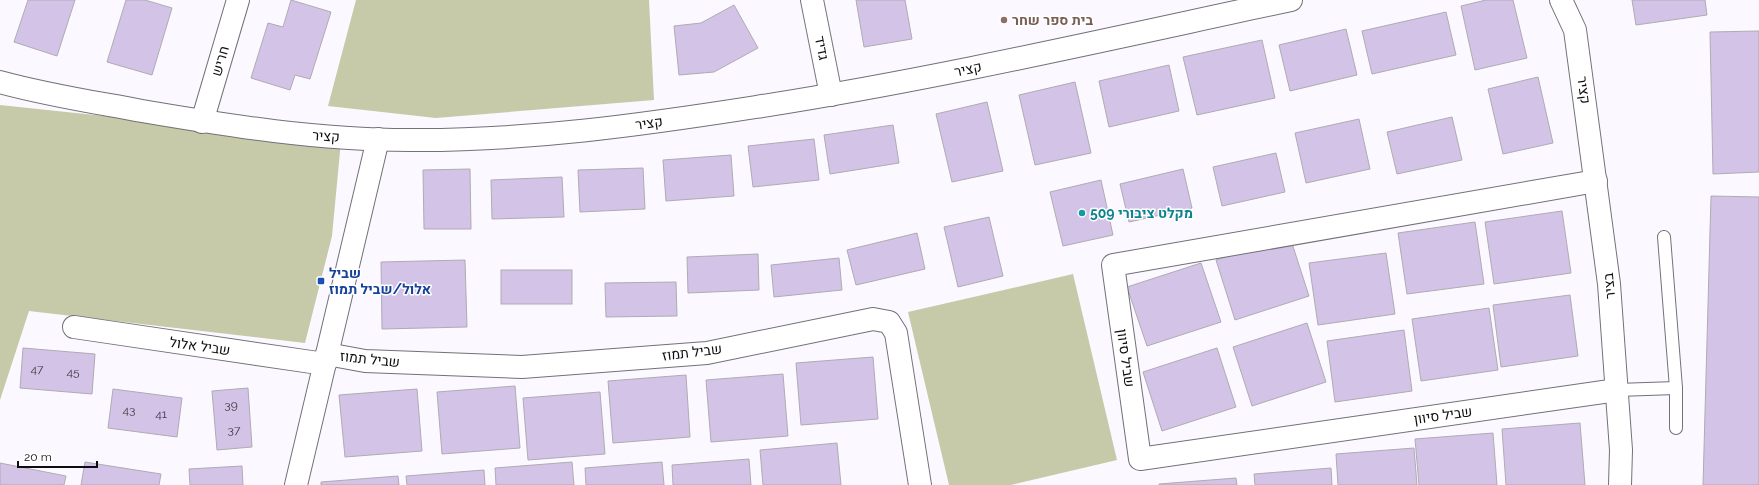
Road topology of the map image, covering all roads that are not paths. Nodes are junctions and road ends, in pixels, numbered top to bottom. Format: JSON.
{"nodes":[{"id":1,"x":238,"y":0,"type":"edge"},
{"id":2,"x":812,"y":0,"type":"edge"},
{"id":3,"x":1291,"y":0,"type":"edge"},
{"id":4,"x":1562,"y":0,"type":"edge"},
{"id":5,"x":0,"y":82,"type":"edge"},
{"id":6,"x":831,"y":95,"type":"junction"},
{"id":7,"x":202,"y":122,"type":"junction"},
{"id":8,"x":378,"y":139,"type":"junction"},
{"id":9,"x":1596,"y":181,"type":"junction"},
{"id":10,"x":1664,"y":237,"type":"dead end"},
{"id":11,"x":74,"y":327,"type":"dead end"},
{"id":12,"x":326,"y":359,"type":"junction"},
{"id":13,"x":1676,"y":388,"type":"junction"},
{"id":14,"x":1617,"y":390,"type":"junction"},
{"id":15,"x":1676,"y":428,"type":"dead end"},
{"id":16,"x":296,"y":485,"type":"edge"},
{"id":17,"x":920,"y":485,"type":"edge"},
{"id":18,"x":1620,"y":485,"type":"edge"}],
"edges":[{"from":1,"to":7,"type":"street","name":"חריש"},
{"from":2,"to":6,"type":"street","name":"גדיד"},
{"from":3,"to":6,"type":"street","name":"קציר"},
{"from":4,"to":9,"type":"street","name":"קציר"},
{"from":5,"to":7,"type":"street","name":"קציר"},
{"from":6,"to":8,"type":"street","name":"קציר"},
{"from":7,"to":8,"type":"street","name":"קציר"},
{"from":8,"to":12,"type":"street"},
{"from":9,"to":14,"type":"street","name":"בציר"},
{"from":9,"to":14,"type":"street","name":"שביל סיוון"},
{"from":10,"to":13,"type":"lane"},
{"from":11,"to":12,"type":"street","name":"שביל אלול"},
{"from":12,"to":16,"type":"street"},
{"from":12,"to":17,"type":"street","name":"שביל תמוז"},
{"from":13,"to":14,"type":"lane"},
{"from":13,"to":15,"type":"lane"},
{"from":14,"to":18,"type":"street","name":"בציר"}]}
